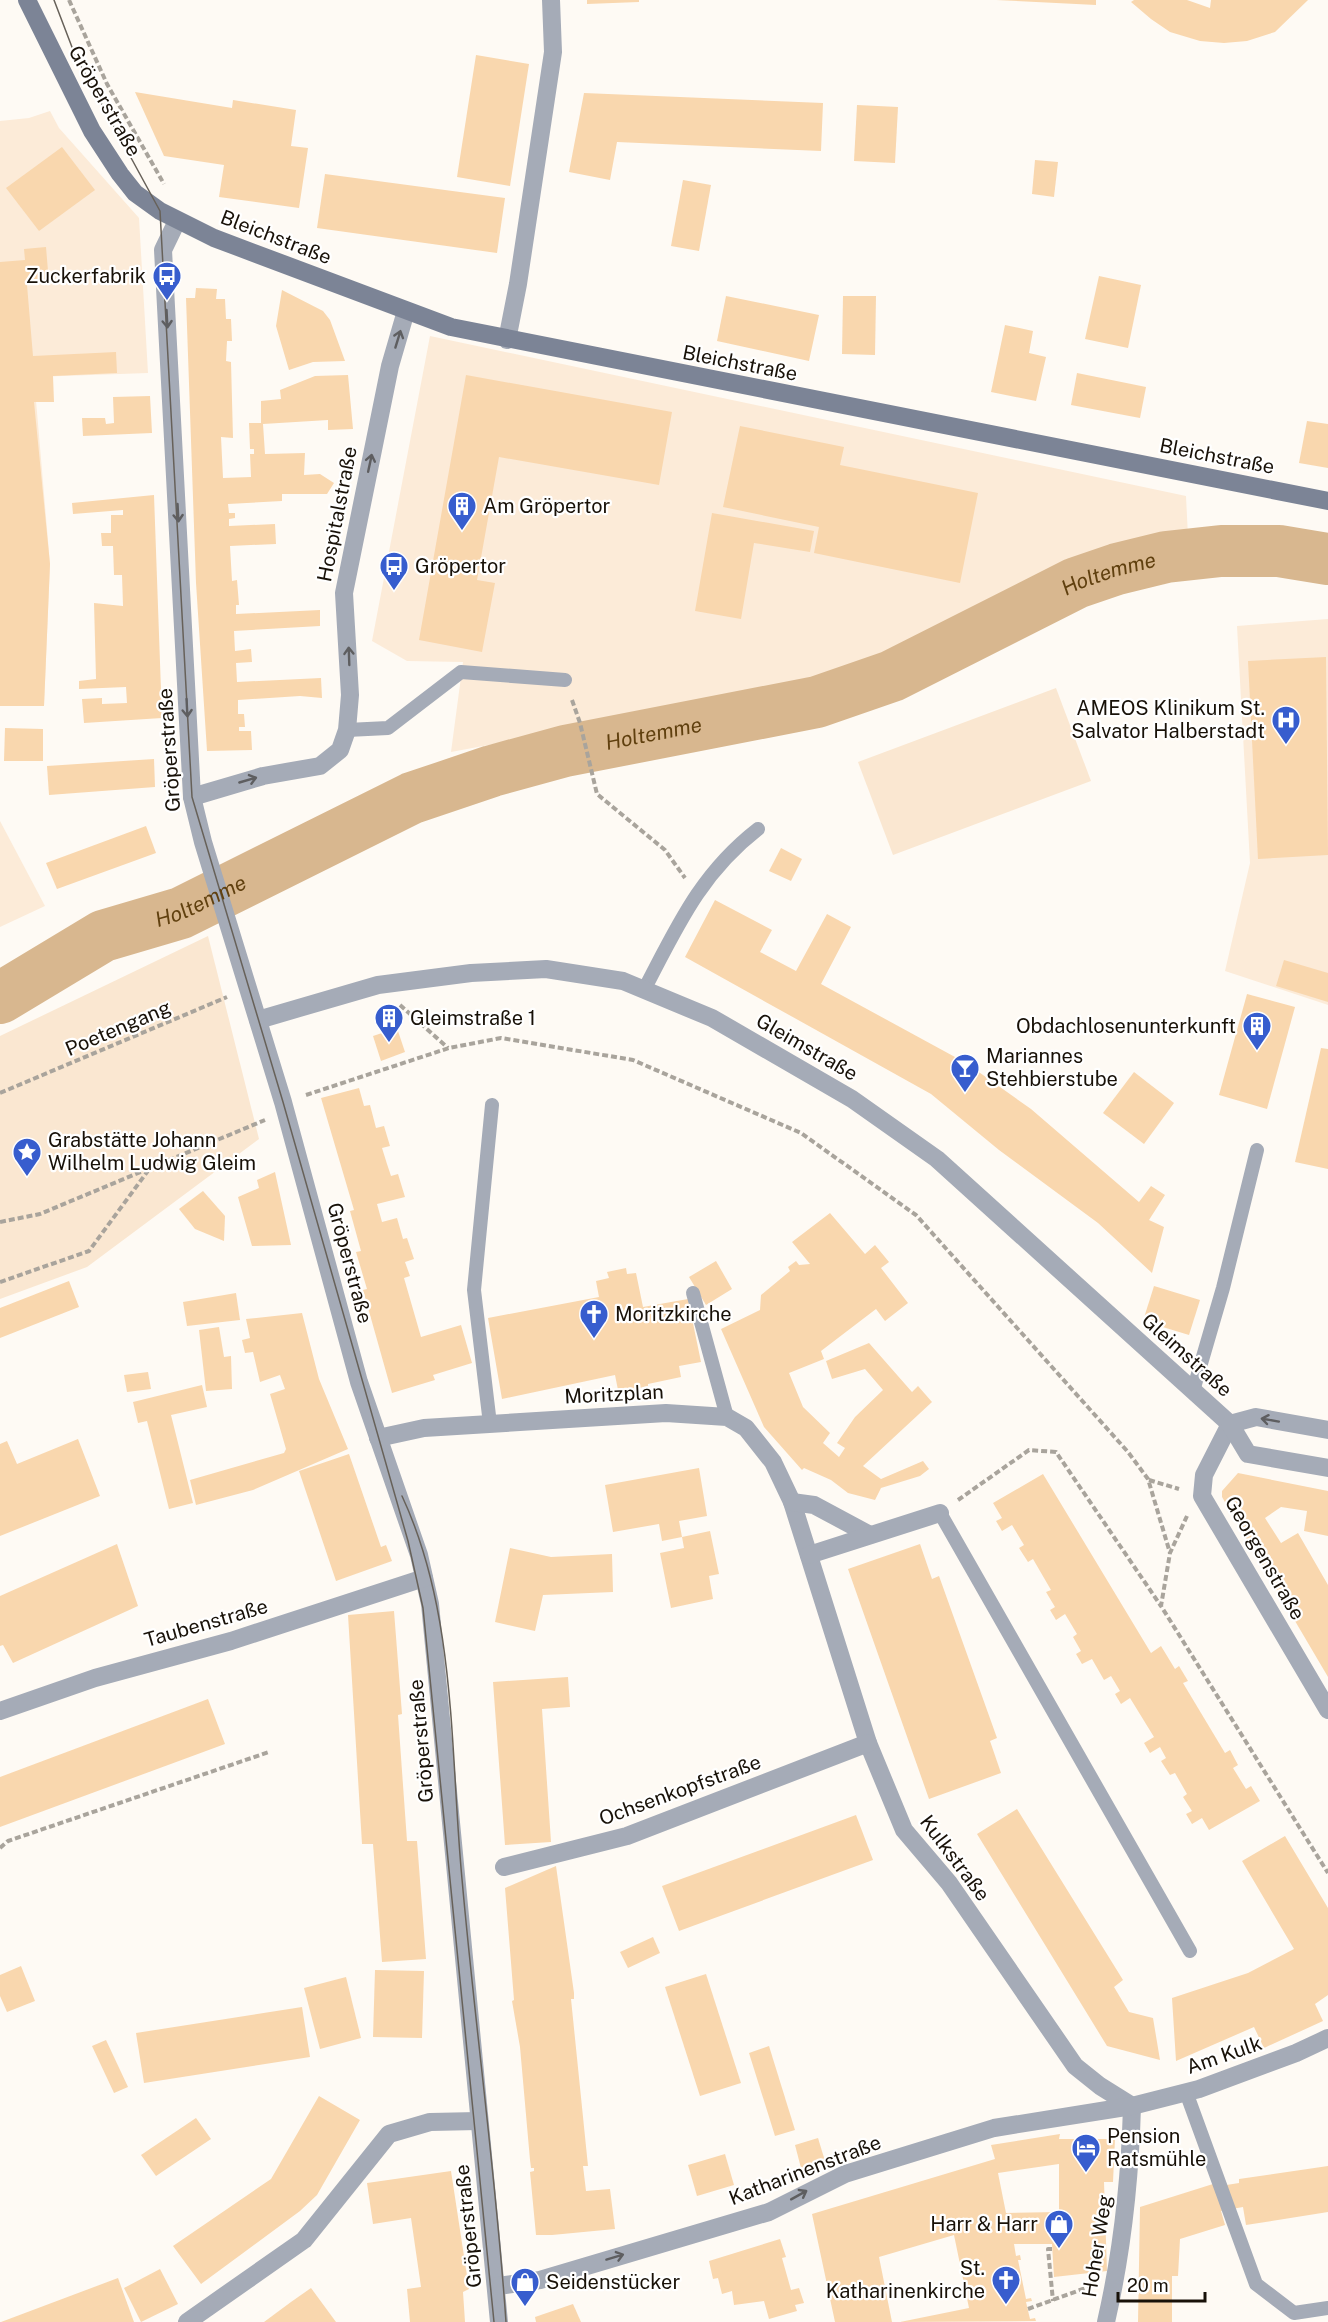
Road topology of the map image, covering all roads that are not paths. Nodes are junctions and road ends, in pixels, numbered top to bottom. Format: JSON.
{"nodes":[{"id":1,"x":27,"y":0,"type":"edge"},
{"id":2,"x":551,"y":0,"type":"edge"},
{"id":3,"x":160,"y":211,"type":"joint"},
{"id":4,"x":177,"y":221,"type":"junction"},
{"id":5,"x":406,"y":311,"type":"junction"},
{"id":6,"x":507,"y":340,"type":"junction"},
{"id":7,"x":1328,"y":501,"type":"edge"},
{"id":8,"x":565,"y":680,"type":"dead end"},
{"id":9,"x":347,"y":730,"type":"junction"},
{"id":10,"x":192,"y":797,"type":"junction"},
{"id":11,"x":758,"y":829,"type":"dead end"},
{"id":12,"x":644,"y":990,"type":"junction"},
{"id":13,"x":258,"y":1020,"type":"junction"},
{"id":14,"x":492,"y":1105,"type":"dead end"},
{"id":15,"x":1257,"y":1150,"type":"dead end"},
{"id":16,"x":693,"y":1293,"type":"dead end"},
{"id":17,"x":1193,"y":1391,"type":"junction"},
{"id":18,"x":727,"y":1417,"type":"junction"},
{"id":19,"x":490,"y":1424,"type":"junction"},
{"id":20,"x":1230,"y":1424,"type":"junction"},
{"id":21,"x":1328,"y":1430,"type":"edge"},
{"id":22,"x":378,"y":1438,"type":"junction"},
{"id":23,"x":1328,"y":1468,"type":"edge"},
{"id":24,"x":792,"y":1502,"type":"junction"},
{"id":25,"x":940,"y":1513,"type":"joint"},
{"id":26,"x":870,"y":1536,"type":"junction"},
{"id":27,"x":809,"y":1555,"type":"junction"},
{"id":28,"x":424,"y":1578,"type":"junction"},
{"id":29,"x":1328,"y":1710,"type":"edge"},
{"id":30,"x":0,"y":1711,"type":"edge"},
{"id":31,"x":868,"y":1743,"type":"junction"},
{"id":32,"x":504,"y":1867,"type":"dead end"},
{"id":33,"x":1190,"y":1951,"type":"dead end"},
{"id":34,"x":1328,"y":2038,"type":"edge"},
{"id":35,"x":1186,"y":2092,"type":"junction"},
{"id":36,"x":1132,"y":2106,"type":"junction"},
{"id":37,"x":478,"y":2121,"type":"junction"},
{"id":38,"x":498,"y":2286,"type":"junction"},
{"id":39,"x":1328,"y":2308,"type":"edge"},
{"id":40,"x":187,"y":2322,"type":"edge"},
{"id":41,"x":500,"y":2322,"type":"edge"},
{"id":42,"x":1106,"y":2322,"type":"edge"}],
"edges":[{"from":1,"to":3,"type":"main road","name":"Gröperstraße"},
{"from":2,"to":6,"type":"street"},
{"from":3,"to":4,"type":"main road","name":"Bleichstraße"},
{"from":4,"to":5,"type":"main road","name":"Bleichstraße"},
{"from":4,"to":10,"type":"street","name":"Gröperstraße","one_way":true},
{"from":5,"to":6,"type":"main road","name":"Bleichstraße"},
{"from":9,"to":5,"type":"street","name":"Hospitalstraße","one_way":true},
{"from":6,"to":7,"type":"main road","name":"Bleichstraße"},
{"from":8,"to":9,"type":"lane"},
{"from":10,"to":9,"type":"street","name":"Hospitalstraße","one_way":true},
{"from":10,"to":13,"type":"street","name":"Gröperstraße"},
{"from":11,"to":12,"type":"lane"},
{"from":12,"to":13,"type":"street","name":"Gleimstraße"},
{"from":12,"to":17,"type":"street","name":"Gleimstraße"},
{"from":13,"to":22,"type":"street","name":"Gröperstraße"},
{"from":14,"to":19,"type":"lane"},
{"from":15,"to":17,"type":"lane"},
{"from":16,"to":18,"type":"lane"},
{"from":17,"to":20,"type":"street","name":"Gleimstraße"},
{"from":18,"to":19,"type":"street","name":"Moritzplan"},
{"from":18,"to":24,"type":"street","name":"Kulkstraße"},
{"from":19,"to":22,"type":"street","name":"Moritzplan"},
{"from":21,"to":20,"type":"street","name":"Gleimstraße","one_way":true},
{"from":20,"to":23,"type":"street","name":"Gleimstraße"},
{"from":20,"to":29,"type":"street","name":"Georgenstraße"},
{"from":22,"to":28,"type":"street","name":"Gröperstraße"},
{"from":24,"to":26,"type":"street"},
{"from":24,"to":27,"type":"street","name":"Kulkstraße"},
{"from":25,"to":26,"type":"street"},
{"from":25,"to":33,"type":"lane"},
{"from":26,"to":27,"type":"street"},
{"from":27,"to":31,"type":"street","name":"Kulkstraße"},
{"from":28,"to":30,"type":"street","name":"Taubenstraße"},
{"from":28,"to":37,"type":"street","name":"Gröperstraße"},
{"from":31,"to":32,"type":"street","name":"Ochsenkopfstraße"},
{"from":31,"to":36,"type":"street","name":"Kulkstraße"},
{"from":34,"to":35,"type":"street","name":"Am Kulk"},
{"from":35,"to":36,"type":"street","name":"Am Kulk"},
{"from":35,"to":39,"type":"lane"},
{"from":38,"to":36,"type":"street","name":"Katharinenstraße","one_way":true},
{"from":36,"to":42,"type":"street","name":"Hoher Weg"},
{"from":37,"to":38,"type":"street","name":"Gröperstraße"},
{"from":37,"to":40,"type":"street"},
{"from":38,"to":41,"type":"street","name":"Gröperstraße"}]}
